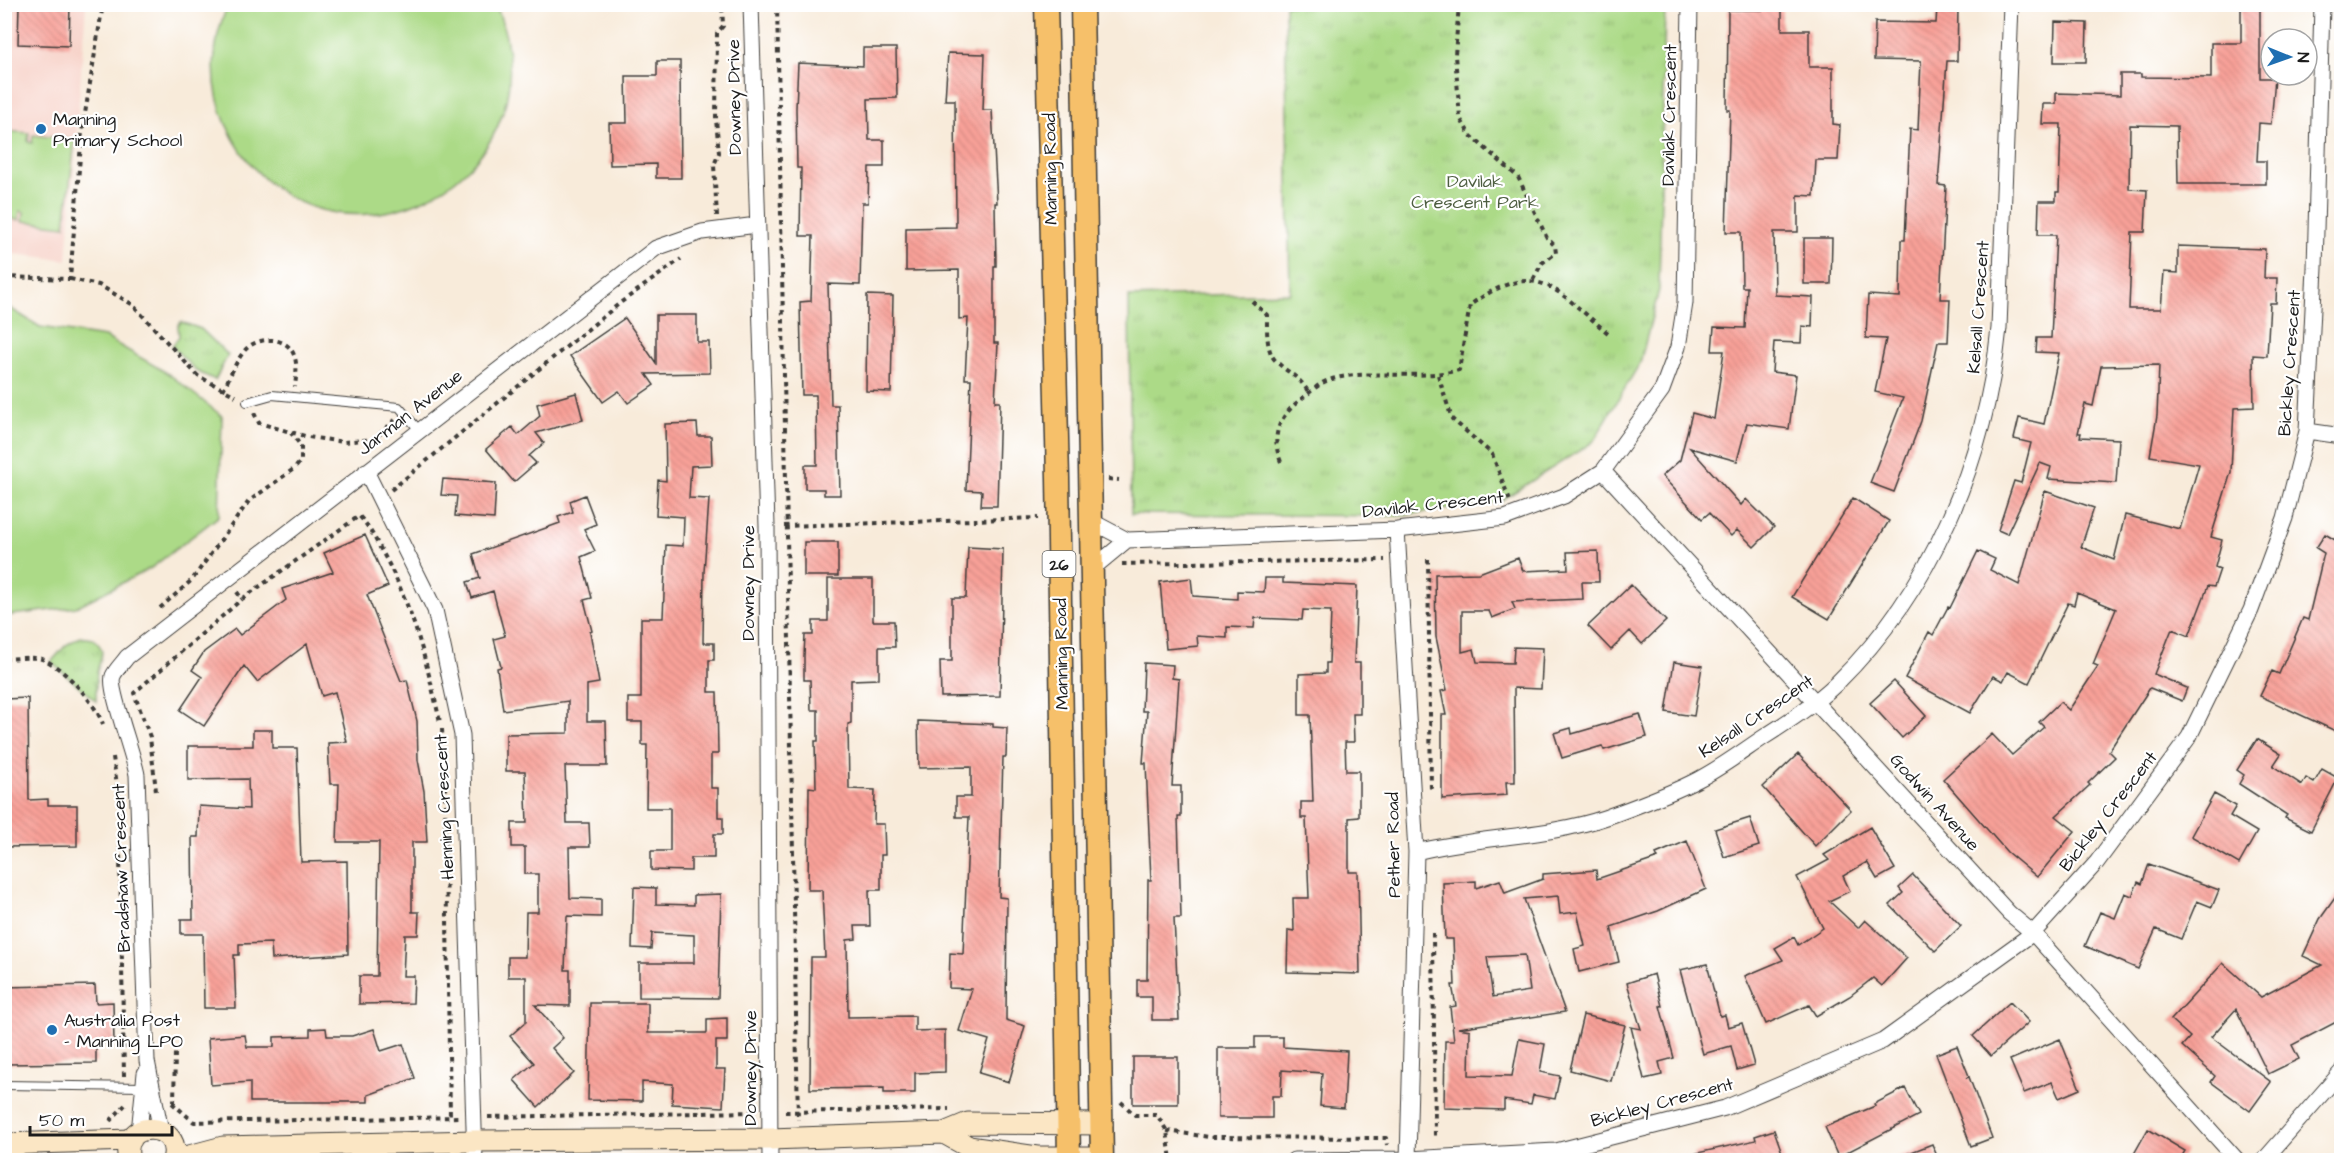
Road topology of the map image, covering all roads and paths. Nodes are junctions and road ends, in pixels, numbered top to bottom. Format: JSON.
{"nodes":[{"id":1,"x":104,"y":4,"type":"edge"},
{"id":2,"x":751,"y":4,"type":"edge"},
{"id":3,"x":777,"y":4,"type":"edge"},
{"id":4,"x":1046,"y":4,"type":"edge"},
{"id":5,"x":1082,"y":4,"type":"edge"},
{"id":6,"x":1459,"y":4,"type":"edge"},
{"id":7,"x":1690,"y":4,"type":"edge"},
{"id":8,"x":2011,"y":4,"type":"edge"},
{"id":9,"x":2322,"y":4,"type":"edge"},
{"id":10,"x":757,"y":225,"type":"junction"},
{"id":11,"x":4,"y":277,"type":"edge"},
{"id":12,"x":70,"y":279,"type":"junction"},
{"id":13,"x":1533,"y":280,"type":"junction"},
{"id":14,"x":1252,"y":301,"type":"dead end"},
{"id":15,"x":1608,"y":333,"type":"dead end"},
{"id":16,"x":1438,"y":375,"type":"junction"},
{"id":17,"x":223,"y":390,"type":"junction"},
{"id":18,"x":1309,"y":393,"type":"junction"},
{"id":19,"x":293,"y":397,"type":"junction"},
{"id":20,"x":247,"y":402,"type":"junction"},
{"id":21,"x":403,"y":412,"type":"junction"},
{"id":22,"x":419,"y":430,"type":"junction"},
{"id":23,"x":2307,"y":431,"type":"junction"},
{"id":24,"x":291,"y":433,"type":"junction"},
{"id":25,"x":2342,"y":436,"type":"edge"},
{"id":26,"x":1281,"y":462,"type":"dead end"},
{"id":27,"x":366,"y":471,"type":"junction"},
{"id":28,"x":1603,"y":471,"type":"junction"},
{"id":29,"x":1515,"y":515,"type":"junction"},
{"id":30,"x":1038,"y":518,"type":"dead end"},
{"id":31,"x":1091,"y":521,"type":"junction"},
{"id":32,"x":767,"y":526,"type":"junction"},
{"id":33,"x":787,"y":526,"type":"junction"},
{"id":34,"x":1396,"y":530,"type":"junction"},
{"id":35,"x":1127,"y":540,"type":"junction"},
{"id":36,"x":1398,"y":560,"type":"junction"},
{"id":37,"x":1120,"y":564,"type":"dead end"},
{"id":38,"x":1092,"y":569,"type":"junction"},
{"id":39,"x":228,"y":579,"type":"junction"},
{"id":40,"x":242,"y":599,"type":"junction"},
{"id":41,"x":152,"y":616,"type":"dead end"},
{"id":42,"x":4,"y":659,"type":"edge"},
{"id":43,"x":112,"y":677,"type":"joint"},
{"id":44,"x":1816,"y":700,"type":"junction"},
{"id":45,"x":106,"y":730,"type":"dead end"},
{"id":46,"x":111,"y":751,"type":"dead end"},
{"id":47,"x":444,"y":773,"type":"dead end"},
{"id":48,"x":445,"y":785,"type":"dead end"},
{"id":49,"x":157,"y":798,"type":"dead end"},
{"id":50,"x":1416,"y":852,"type":"junction"},
{"id":51,"x":2033,"y":933,"type":"junction"},
{"id":52,"x":175,"y":1052,"type":"dead end"},
{"id":53,"x":147,"y":1061,"type":"junction"},
{"id":54,"x":2342,"y":1071,"type":"edge"},
{"id":55,"x":4,"y":1085,"type":"edge"},
{"id":56,"x":124,"y":1087,"type":"junction"},
{"id":57,"x":143,"y":1087,"type":"junction"},
{"id":58,"x":1119,"y":1100,"type":"dead end"},
{"id":59,"x":174,"y":1103,"type":"junction"},
{"id":60,"x":148,"y":1104,"type":"junction"},
{"id":61,"x":125,"y":1106,"type":"junction"},
{"id":62,"x":959,"y":1109,"type":"dead end"},
{"id":63,"x":770,"y":1112,"type":"junction"},
{"id":64,"x":798,"y":1112,"type":"junction"},
{"id":65,"x":474,"y":1117,"type":"junction"},
{"id":66,"x":450,"y":1118,"type":"junction"},
{"id":67,"x":106,"y":1124,"type":"dead end"},
{"id":68,"x":1069,"y":1124,"type":"junction"},
{"id":69,"x":1102,"y":1124,"type":"junction"},
{"id":70,"x":1167,"y":1131,"type":"junction"},
{"id":71,"x":944,"y":1132,"type":"junction"},
{"id":72,"x":165,"y":1135,"type":"junction"},
{"id":73,"x":798,"y":1138,"type":"junction"},
{"id":74,"x":770,"y":1139,"type":"junction"},
{"id":75,"x":450,"y":1141,"type":"junction"},
{"id":76,"x":4,"y":1144,"type":"edge"},
{"id":77,"x":133,"y":1144,"type":"edge"},
{"id":78,"x":215,"y":1148,"type":"junction"},
{"id":79,"x":475,"y":1151,"type":"edge"},
{"id":80,"x":1389,"y":1158,"type":"junction"},
{"id":81,"x":1069,"y":1159,"type":"edge"},
{"id":82,"x":1102,"y":1159,"type":"edge"},
{"id":83,"x":1408,"y":1160,"type":"edge"},
{"id":84,"x":174,"y":1161,"type":"edge"},
{"id":85,"x":770,"y":1161,"type":"edge"},
{"id":86,"x":939,"y":1161,"type":"edge"},
{"id":87,"x":945,"y":1161,"type":"edge"},
{"id":88,"x":1171,"y":1161,"type":"edge"},
{"id":89,"x":1294,"y":1161,"type":"edge"},
{"id":90,"x":2237,"y":1161,"type":"edge"},
{"id":91,"x":2264,"y":1161,"type":"edge"}],
"edges":[{"from":1,"to":12,"type":"path"},
{"from":2,"to":10,"type":"street","name":"Downey Drive"},
{"from":3,"to":33,"type":"path"},
{"from":4,"to":68,"type":"main road","name":"Manning Road","number":"26"},
{"from":5,"to":31,"type":"main road","name":"Manning Road","number":"26"},
{"from":6,"to":13,"type":"path"},
{"from":7,"to":28,"type":"street","name":"Davilak Crescent"},
{"from":8,"to":44,"type":"street","name":"Kelsall Crescent"},
{"from":9,"to":23,"type":"street","name":"Bickley Crescent"},
{"from":10,"to":22,"type":"street","name":"Jarman Avenue"},
{"from":10,"to":32,"type":"street","name":"Downey Drive"},
{"from":11,"to":12,"type":"path"},
{"from":12,"to":17,"type":"path"},
{"from":13,"to":15,"type":"path"},
{"from":13,"to":16,"type":"path"},
{"from":14,"to":18,"type":"path"},
{"from":16,"to":18,"type":"path"},
{"from":16,"to":29,"type":"path"},
{"from":17,"to":19,"type":"path"},
{"from":17,"to":20,"type":"path"},
{"from":18,"to":26,"type":"path"},
{"from":19,"to":20,"type":"lane"},
{"from":19,"to":21,"type":"lane"},
{"from":20,"to":24,"type":"path"},
{"from":21,"to":22,"type":"lane"},
{"from":21,"to":24,"type":"path"},
{"from":22,"to":27,"type":"street","name":"Jarman Avenue"},
{"from":23,"to":25,"type":"street"},
{"from":23,"to":51,"type":"street","name":"Bickley Crescent"},
{"from":24,"to":41,"type":"path"},
{"from":27,"to":39,"type":"street","name":"Jarman Avenue"},
{"from":27,"to":65,"type":"street","name":"Henning Crescent"},
{"from":28,"to":29,"type":"street","name":"Davilak Crescent"},
{"from":28,"to":44,"type":"street","name":"Godwin Avenue"},
{"from":29,"to":34,"type":"street","name":"Davilak Crescent"},
{"from":30,"to":33,"type":"path"},
{"from":31,"to":35,"type":"street","name":"Davilak Crescent"},
{"from":31,"to":38,"type":"main road","name":"Manning Road","number":"26"},
{"from":32,"to":33,"type":"path"},
{"from":32,"to":63,"type":"street","name":"Downey Drive"},
{"from":33,"to":64,"type":"path"},
{"from":34,"to":35,"type":"street","name":"Davilak Crescent"},
{"from":34,"to":36,"type":"street","name":"Pether Road"},
{"from":35,"to":38,"type":"street"},
{"from":36,"to":37,"type":"path"},
{"from":36,"to":50,"type":"street","name":"Pether Road"},
{"from":38,"to":69,"type":"main road","name":"Manning Road","number":"26"},
{"from":39,"to":40,"type":"path"},
{"from":39,"to":43,"type":"street","name":"Jarman Avenue"},
{"from":40,"to":47,"type":"path"},
{"from":40,"to":49,"type":"path"},
{"from":42,"to":45,"type":"path"},
{"from":43,"to":53,"type":"street","name":"Bradshaw Crescent"},
{"from":44,"to":50,"type":"street","name":"Kelsall Crescent"},
{"from":44,"to":51,"type":"street","name":"Godwin Avenue"},
{"from":46,"to":56,"type":"path"},
{"from":48,"to":66,"type":"path"},
{"from":50,"to":83,"type":"street","name":"Pether Road"},
{"from":51,"to":83,"type":"street","name":"Bickley Crescent"},
{"from":51,"to":90,"type":"street","name":"Godwin Avenue"},
{"from":52,"to":59,"type":"path"},
{"from":53,"to":57,"type":"street","name":"Bradshaw Crescent"},
{"from":53,"to":60,"type":"street","name":"Bradshaw Crescent"},
{"from":54,"to":91,"type":"street"},
{"from":55,"to":56,"type":"lane"},
{"from":56,"to":57,"type":"lane"},
{"from":56,"to":61,"type":"path"},
{"from":57,"to":60,"type":"street","name":"Bradshaw Crescent"},
{"from":58,"to":70,"type":"path"},
{"from":59,"to":60,"type":"path"},
{"from":59,"to":66,"type":"path"},
{"from":60,"to":61,"type":"path"},
{"from":60,"to":72,"type":"street","name":"Bradshaw Crescent"},
{"from":60,"to":77,"type":"street","name":"Bradshaw Crescent"},
{"from":61,"to":67,"type":"path"},
{"from":62,"to":64,"type":"path"},
{"from":63,"to":64,"type":"path"},
{"from":63,"to":65,"type":"path"},
{"from":63,"to":74,"type":"street","name":"Downey Drive"},
{"from":64,"to":73,"type":"path"},
{"from":65,"to":66,"type":"path"},
{"from":65,"to":79,"type":"street","name":"Henning Crescent"},
{"from":66,"to":75,"type":"path"},
{"from":68,"to":69,"type":"street"},
{"from":68,"to":71,"type":"street"},
{"from":68,"to":81,"type":"main road","name":"Manning Road","number":"26"},
{"from":69,"to":82,"type":"main road","name":"Manning Road","number":"26"},
{"from":70,"to":80,"type":"path"},
{"from":70,"to":88,"type":"path"},
{"from":71,"to":73,"type":"street"},
{"from":71,"to":81,"type":"street"},
{"from":72,"to":77,"type":"street"},
{"from":72,"to":78,"type":"street"},
{"from":72,"to":84,"type":"street"},
{"from":73,"to":74,"type":"street"},
{"from":74,"to":79,"type":"street"},
{"from":74,"to":85,"type":"street","name":"Downey Drive"},
{"from":75,"to":78,"type":"street"},
{"from":75,"to":79,"type":"street"},
{"from":76,"to":77,"type":"street"},
{"from":78,"to":84,"type":"street"},
{"from":80,"to":83,"type":"street","name":"Bickley Crescent"},
{"from":80,"to":89,"type":"street","name":"Bickley Crescent"},
{"from":81,"to":82,"type":"street"},
{"from":86,"to":87,"type":"path"}]}
